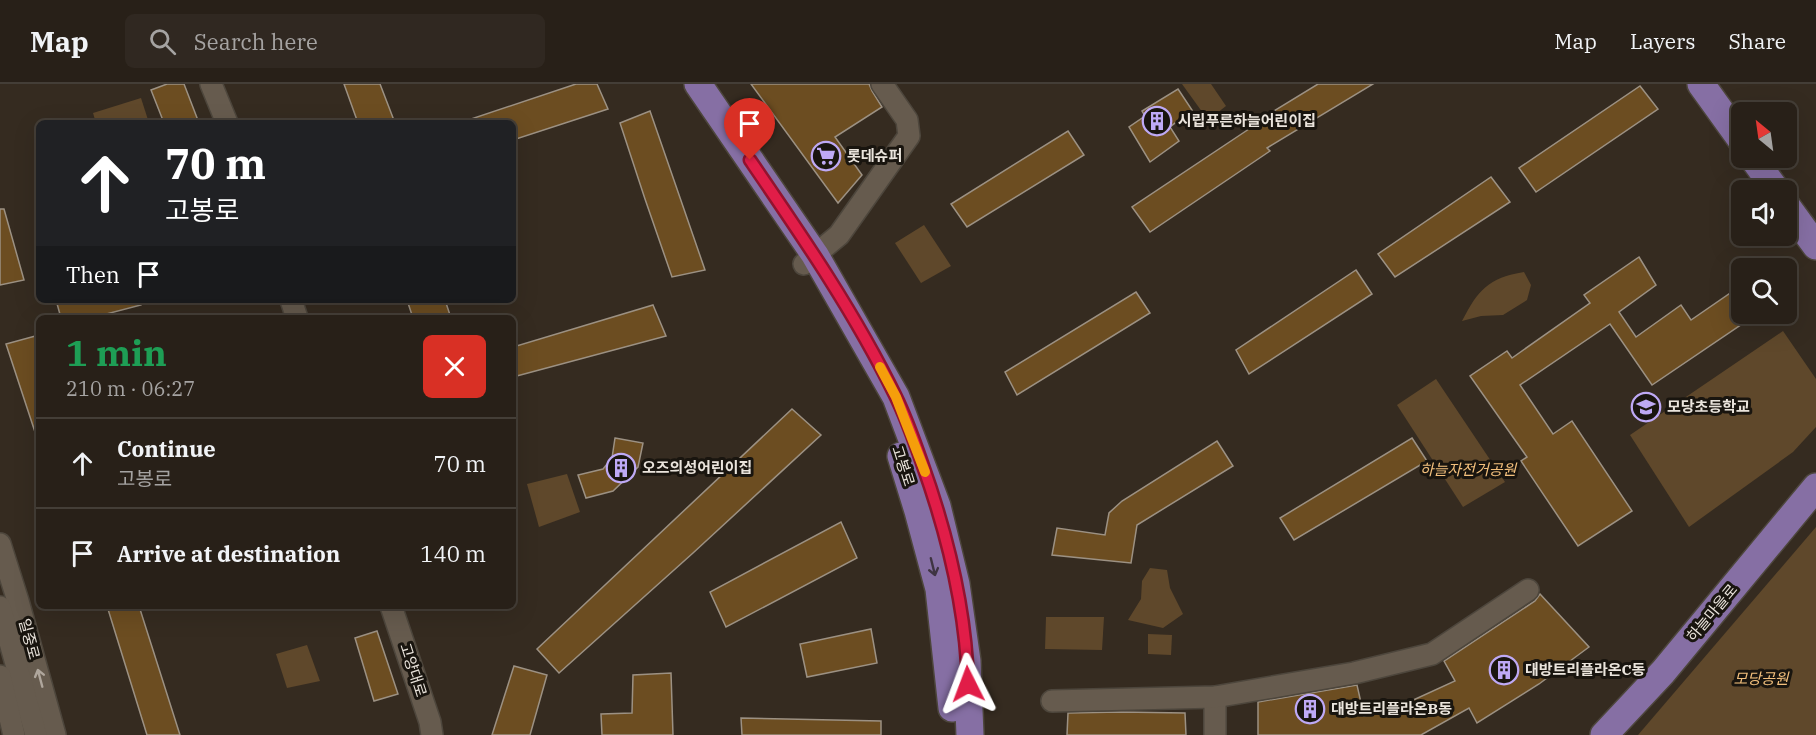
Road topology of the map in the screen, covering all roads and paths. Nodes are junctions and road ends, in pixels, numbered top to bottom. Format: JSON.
{"nodes":[{"id":1,"x":211,"y":84,"type":"edge"},
{"id":2,"x":682,"y":84,"type":"edge"},
{"id":3,"x":698,"y":84,"type":"edge"},
{"id":4,"x":882,"y":84,"type":"edge"},
{"id":5,"x":1701,"y":84,"type":"edge"},
{"id":6,"x":226,"y":120,"type":"edge"},
{"id":7,"x":1731,"y":126,"type":"edge"},
{"id":8,"x":1797,"y":220,"type":"edge"},
{"id":9,"x":1816,"y":246,"type":"edge"},
{"id":10,"x":810,"y":260,"type":"junction"},
{"id":11,"x":1816,"y":487,"type":"edge"},
{"id":12,"x":928,"y":508,"type":"junction"},
{"id":13,"x":0,"y":544,"type":"edge"},
{"id":14,"x":1528,"y":590,"type":"dead end"},
{"id":15,"x":0,"y":607,"type":"edge"},
{"id":16,"x":393,"y":609,"type":"edge"},
{"id":17,"x":0,"y":676,"type":"edge"},
{"id":18,"x":1215,"y":697,"type":"junction"},
{"id":19,"x":1052,"y":701,"type":"dead end"},
{"id":20,"x":14,"y":735,"type":"edge"},
{"id":21,"x":36,"y":735,"type":"edge"},
{"id":22,"x":55,"y":735,"type":"edge"},
{"id":23,"x":432,"y":735,"type":"edge"},
{"id":24,"x":954,"y":735,"type":"edge"},
{"id":25,"x":970,"y":735,"type":"edge"},
{"id":26,"x":1215,"y":735,"type":"edge"},
{"id":27,"x":1604,"y":735,"type":"edge"}],
"edges":[{"from":1,"to":6,"type":"street"},
{"from":2,"to":10,"type":"main road","name":"고봉로"},
{"from":3,"to":10,"type":"main road","name":"고봉로"},
{"from":4,"to":10,"type":"street"},
{"from":5,"to":7,"type":"main road"},
{"from":8,"to":9,"type":"main road"},
{"from":10,"to":12,"type":"main road","name":"고봉로"},
{"from":11,"to":27,"type":"main road","name":"하늘마을로"},
{"from":12,"to":24,"type":"main road","one_way":true},
{"from":12,"to":25,"type":"main road"},
{"from":22,"to":13,"type":"street","name":"일중로","one_way":true},
{"from":14,"to":18,"type":"street"},
{"from":15,"to":21,"type":"street","name":"일중로"},
{"from":16,"to":23,"type":"street","name":"고양대로"},
{"from":17,"to":20,"type":"street"},
{"from":18,"to":19,"type":"street"},
{"from":18,"to":26,"type":"street"}]}
